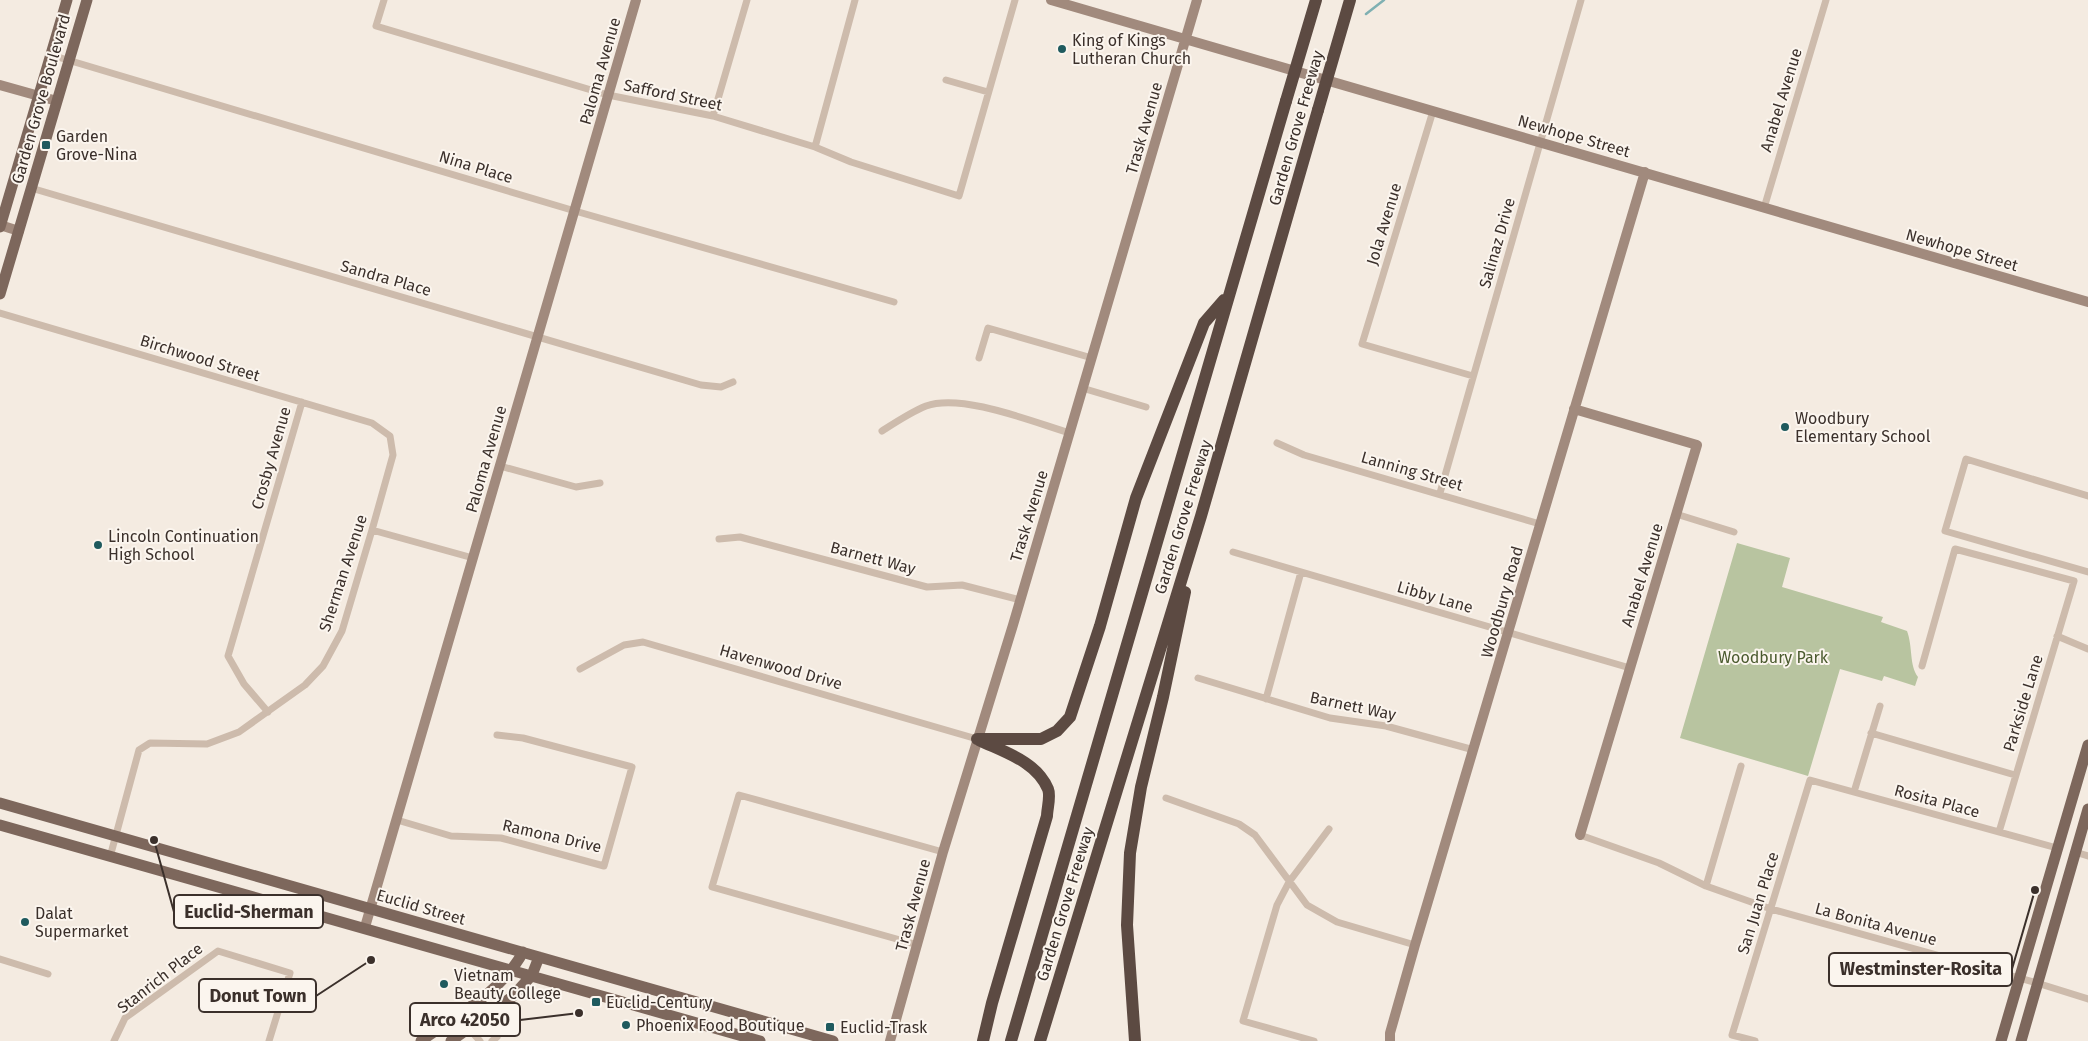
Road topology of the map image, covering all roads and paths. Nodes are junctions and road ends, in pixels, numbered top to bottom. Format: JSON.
{"nodes":[{"id":1,"x":67,"y":0,"type":"edge"},
{"id":2,"x":87,"y":0,"type":"edge"},
{"id":3,"x":384,"y":0,"type":"edge"},
{"id":4,"x":636,"y":0,"type":"edge"},
{"id":5,"x":747,"y":0,"type":"edge"},
{"id":6,"x":855,"y":0,"type":"edge"},
{"id":7,"x":1015,"y":0,"type":"edge"},
{"id":8,"x":1050,"y":0,"type":"edge"},
{"id":9,"x":1197,"y":0,"type":"edge"},
{"id":10,"x":1316,"y":0,"type":"edge"},
{"id":11,"x":1350,"y":0,"type":"edge"},
{"id":12,"x":1581,"y":0,"type":"edge"},
{"id":13,"x":1826,"y":0,"type":"edge"},
{"id":14,"x":1185,"y":38,"type":"junction"},
{"id":15,"x":51,"y":55,"type":"junction"},
{"id":16,"x":69,"y":61,"type":"junction"},
{"id":17,"x":946,"y":80,"type":"dead end"},
{"id":18,"x":0,"y":85,"type":"edge"},
{"id":19,"x":988,"y":92,"type":"junction"},
{"id":20,"x":608,"y":95,"type":"junction"},
{"id":21,"x":39,"y":96,"type":"junction"},
{"id":22,"x":57,"y":101,"type":"junction"},
{"id":23,"x":1432,"y":111,"type":"junction"},
{"id":24,"x":713,"y":116,"type":"junction"},
{"id":25,"x":1540,"y":142,"type":"junction"},
{"id":26,"x":815,"y":148,"type":"junction"},
{"id":27,"x":1645,"y":172,"type":"junction"},
{"id":28,"x":31,"y":188,"type":"junction"},
{"id":29,"x":1764,"y":208,"type":"junction"},
{"id":30,"x":574,"y":211,"type":"junction"},
{"id":31,"x":0,"y":226,"type":"edge"},
{"id":32,"x":19,"y":231,"type":"junction"},
{"id":33,"x":0,"y":294,"type":"edge"},
{"id":34,"x":1227,"y":296,"type":"junction"},
{"id":35,"x":894,"y":302,"type":"dead end"},
{"id":36,"x":2088,"y":302,"type":"edge"},
{"id":37,"x":0,"y":313,"type":"edge"},
{"id":38,"x":538,"y":337,"type":"junction"},
{"id":39,"x":979,"y":358,"type":"dead end"},
{"id":40,"x":1092,"y":358,"type":"junction"},
{"id":41,"x":1473,"y":376,"type":"junction"},
{"id":42,"x":733,"y":382,"type":"dead end"},
{"id":43,"x":1082,"y":388,"type":"junction"},
{"id":44,"x":302,"y":402,"type":"junction"},
{"id":45,"x":1146,"y":407,"type":"dead end"},
{"id":46,"x":1574,"y":409,"type":"junction"},
{"id":47,"x":882,"y":431,"type":"dead end"},
{"id":48,"x":1070,"y":433,"type":"junction"},
{"id":49,"x":390,"y":436,"type":"joint"},
{"id":50,"x":1277,"y":444,"type":"dead end"},
{"id":51,"x":500,"y":466,"type":"junction"},
{"id":52,"x":600,"y":484,"type":"dead end"},
{"id":53,"x":1440,"y":493,"type":"junction"},
{"id":54,"x":2088,"y":496,"type":"edge"},
{"id":55,"x":1676,"y":514,"type":"junction"},
{"id":56,"x":1201,"y":516,"type":"junction"},
{"id":57,"x":1540,"y":524,"type":"junction"},
{"id":58,"x":372,"y":530,"type":"junction"},
{"id":59,"x":1734,"y":532,"type":"dead end"},
{"id":60,"x":719,"y":539,"type":"dead end"},
{"id":61,"x":1233,"y":552,"type":"dead end"},
{"id":62,"x":473,"y":558,"type":"junction"},
{"id":63,"x":1302,"y":572,"type":"junction"},
{"id":64,"x":2088,"y":572,"type":"edge"},
{"id":65,"x":1020,"y":600,"type":"junction"},
{"id":66,"x":1509,"y":633,"type":"junction"},
{"id":67,"x":2057,"y":636,"type":"junction"},
{"id":68,"x":2088,"y":649,"type":"edge"},
{"id":69,"x":1922,"y":666,"type":"dead end"},
{"id":70,"x":1630,"y":668,"type":"junction"},
{"id":71,"x":580,"y":669,"type":"dead end"},
{"id":72,"x":1198,"y":678,"type":"dead end"},
{"id":73,"x":1266,"y":699,"type":"junction"},
{"id":74,"x":1880,"y":706,"type":"dead end"},
{"id":75,"x":268,"y":712,"type":"junction"},
{"id":76,"x":1871,"y":733,"type":"junction"},
{"id":77,"x":497,"y":735,"type":"dead end"},
{"id":78,"x":977,"y":739,"type":"junction"},
{"id":79,"x":2088,"y":745,"type":"edge"},
{"id":80,"x":1474,"y":750,"type":"junction"},
{"id":81,"x":1740,"y":766,"type":"dead end"},
{"id":82,"x":2015,"y":775,"type":"junction"},
{"id":83,"x":1810,"y":780,"type":"joint"},
{"id":84,"x":1854,"y":792,"type":"junction"},
{"id":85,"x":1166,"y":798,"type":"dead end"},
{"id":86,"x":0,"y":803,"type":"edge"},
{"id":87,"x":2088,"y":809,"type":"edge"},
{"id":88,"x":397,"y":820,"type":"junction"},
{"id":89,"x":0,"y":825,"type":"edge"},
{"id":90,"x":1329,"y":829,"type":"dead end"},
{"id":91,"x":1999,"y":832,"type":"junction"},
{"id":92,"x":1580,"y":835,"type":"joint"},
{"id":93,"x":116,"y":836,"type":"junction"},
{"id":94,"x":2057,"y":848,"type":"junction"},
{"id":95,"x":943,"y":852,"type":"junction"},
{"id":96,"x":2076,"y":852,"type":"junction"},
{"id":97,"x":2088,"y":856,"type":"edge"},
{"id":98,"x":110,"y":857,"type":"junction"},
{"id":99,"x":1289,"y":882,"type":"junction"},
{"id":100,"x":1706,"y":886,"type":"junction"},
{"id":101,"x":371,"y":909,"type":"junction"},
{"id":102,"x":1771,"y":909,"type":"junction"},
{"id":103,"x":366,"y":927,"type":"junction"},
{"id":104,"x":918,"y":945,"type":"junction"},
{"id":105,"x":1415,"y":945,"type":"junction"},
{"id":106,"x":523,"y":952,"type":"junction"},
{"id":107,"x":539,"y":957,"type":"junction"},
{"id":108,"x":0,"y":959,"type":"edge"},
{"id":109,"x":514,"y":970,"type":"junction"},
{"id":110,"x":48,"y":974,"type":"dead end"},
{"id":111,"x":532,"y":975,"type":"junction"},
{"id":112,"x":2020,"y":978,"type":"junction"},
{"id":113,"x":2037,"y":983,"type":"junction"},
{"id":114,"x":2088,"y":999,"type":"edge"},
{"id":115,"x":469,"y":1029,"type":"junction"},
{"id":116,"x":114,"y":1041,"type":"edge"},
{"id":117,"x":269,"y":1041,"type":"edge"},
{"id":118,"x":421,"y":1041,"type":"edge"},
{"id":119,"x":452,"y":1041,"type":"edge"},
{"id":120,"x":480,"y":1041,"type":"edge"},
{"id":121,"x":760,"y":1041,"type":"edge"},
{"id":122,"x":833,"y":1041,"type":"edge"},
{"id":123,"x":890,"y":1041,"type":"edge"},
{"id":124,"x":983,"y":1041,"type":"edge"},
{"id":125,"x":1011,"y":1041,"type":"edge"},
{"id":126,"x":1040,"y":1041,"type":"edge"},
{"id":127,"x":1135,"y":1041,"type":"edge"},
{"id":128,"x":1314,"y":1041,"type":"edge"},
{"id":129,"x":1390,"y":1041,"type":"edge"},
{"id":130,"x":1755,"y":1041,"type":"edge"},
{"id":131,"x":2001,"y":1041,"type":"edge"},
{"id":132,"x":2021,"y":1041,"type":"edge"}],
"edges":[{"from":1,"to":15,"type":"main road","name":"Garden Grove Boulevard"},
{"from":2,"to":16,"type":"main road","name":"Garden Grove Boulevard"},
{"from":3,"to":20,"type":"street","name":"Safford Street"},
{"from":4,"to":20,"type":"street","name":"Paloma Avenue"},
{"from":5,"to":24,"type":"street"},
{"from":6,"to":26,"type":"street"},
{"from":7,"to":19,"type":"street"},
{"from":8,"to":14,"type":"street","name":"Newhope Street"},
{"from":9,"to":14,"type":"street","name":"Trask Avenue"},
{"from":10,"to":34,"type":"highway","name":"Garden Grove Freeway","bridge":true},
{"from":11,"to":56,"type":"highway","name":"Garden Grove Freeway","bridge":true},
{"from":12,"to":25,"type":"street","name":"Salinaz Drive"},
{"from":13,"to":29,"type":"street","name":"Anabel Avenue"},
{"from":14,"to":23,"type":"street","name":"Newhope Street"},
{"from":14,"to":40,"type":"street","name":"Trask Avenue"},
{"from":15,"to":16,"type":"street","name":"Nina Place"},
{"from":15,"to":21,"type":"main road","name":"Garden Grove Boulevard"},
{"from":16,"to":22,"type":"main road","name":"Garden Grove Boulevard"},
{"from":16,"to":30,"type":"street","name":"Nina Place"},
{"from":17,"to":19,"type":"street"},
{"from":18,"to":21,"type":"street"},
{"from":19,"to":26,"type":"street","name":"Safford Street"},
{"from":20,"to":24,"type":"street","name":"Safford Street"},
{"from":20,"to":30,"type":"street","name":"Paloma Avenue"},
{"from":21,"to":22,"type":"street"},
{"from":21,"to":31,"type":"main road","name":"Garden Grove Boulevard"},
{"from":22,"to":28,"type":"main road","name":"Garden Grove Boulevard"},
{"from":23,"to":25,"type":"street","name":"Newhope Street"},
{"from":23,"to":41,"type":"street","name":"Jola Avenue"},
{"from":24,"to":26,"type":"street","name":"Safford Street"},
{"from":25,"to":27,"type":"street","name":"Newhope Street"},
{"from":25,"to":41,"type":"street","name":"Salinaz Drive"},
{"from":27,"to":29,"type":"street","name":"Newhope Street"},
{"from":27,"to":46,"type":"street","name":"Woodbury Road"},
{"from":28,"to":32,"type":"main road","name":"Garden Grove Boulevard"},
{"from":28,"to":38,"type":"street","name":"Sandra Place"},
{"from":29,"to":36,"type":"street","name":"Newhope Street"},
{"from":30,"to":35,"type":"street","name":"Nina Place"},
{"from":30,"to":38,"type":"street","name":"Paloma Avenue"},
{"from":31,"to":32,"type":"street"},
{"from":32,"to":33,"type":"main road","name":"Garden Grove Boulevard"},
{"from":34,"to":78,"type":"highway"},
{"from":34,"to":125,"type":"highway","name":"Garden Grove Freeway"},
{"from":37,"to":44,"type":"street","name":"Birchwood Street"},
{"from":38,"to":42,"type":"street","name":"Sandra Place"},
{"from":38,"to":51,"type":"street","name":"Paloma Avenue"},
{"from":39,"to":40,"type":"street"},
{"from":40,"to":43,"type":"street","name":"Trask Avenue"},
{"from":41,"to":53,"type":"street","name":"Salinaz Drive"},
{"from":43,"to":45,"type":"street"},
{"from":43,"to":48,"type":"street","name":"Trask Avenue"},
{"from":44,"to":49,"type":"street","name":"Birchwood Street"},
{"from":44,"to":75,"type":"street","name":"Crosby Avenue"},
{"from":46,"to":55,"type":"street","name":"Anabel Avenue"},
{"from":46,"to":57,"type":"street","name":"Woodbury Road"},
{"from":47,"to":48,"type":"street"},
{"from":48,"to":65,"type":"street","name":"Trask Avenue"},
{"from":49,"to":58,"type":"street","name":"Sherman Avenue"},
{"from":50,"to":53,"type":"street","name":"Lanning Street"},
{"from":51,"to":52,"type":"street"},
{"from":51,"to":62,"type":"street","name":"Paloma Avenue"},
{"from":53,"to":57,"type":"street","name":"Lanning Street"},
{"from":54,"to":64,"type":"street"},
{"from":55,"to":59,"type":"street"},
{"from":55,"to":70,"type":"street","name":"Anabel Avenue"},
{"from":56,"to":126,"type":"highway","name":"Garden Grove Freeway"},
{"from":56,"to":127,"type":"highway"},
{"from":57,"to":66,"type":"street","name":"Woodbury Road"},
{"from":58,"to":62,"type":"street"},
{"from":58,"to":75,"type":"street","name":"Sherman Avenue"},
{"from":60,"to":65,"type":"street","name":"Barnett Way"},
{"from":61,"to":63,"type":"street","name":"Libby Lane"},
{"from":62,"to":88,"type":"street","name":"Paloma Avenue"},
{"from":63,"to":66,"type":"street","name":"Libby Lane"},
{"from":63,"to":73,"type":"street"},
{"from":65,"to":78,"type":"street","name":"Trask Avenue"},
{"from":66,"to":70,"type":"street","name":"Libby Lane"},
{"from":66,"to":80,"type":"street","name":"Woodbury Road"},
{"from":67,"to":68,"type":"street"},
{"from":67,"to":69,"type":"street","name":"Parkside Lane"},
{"from":67,"to":82,"type":"street","name":"Parkside Lane"},
{"from":70,"to":92,"type":"street","name":"Anabel Avenue"},
{"from":71,"to":78,"type":"street","name":"Havenwood Drive"},
{"from":72,"to":73,"type":"street","name":"Barnett Way"},
{"from":73,"to":80,"type":"street","name":"Barnett Way"},
{"from":74,"to":76,"type":"street"},
{"from":75,"to":93,"type":"street","name":"Sherman Avenue"},
{"from":76,"to":82,"type":"street"},
{"from":76,"to":84,"type":"street"},
{"from":77,"to":88,"type":"street","name":"Ramona Drive"},
{"from":78,"to":95,"type":"street","name":"Trask Avenue"},
{"from":78,"to":124,"type":"highway"},
{"from":79,"to":94,"type":"main road"},
{"from":80,"to":105,"type":"street","name":"Woodbury Road"},
{"from":81,"to":100,"type":"street"},
{"from":82,"to":91,"type":"street","name":"Parkside Lane"},
{"from":83,"to":84,"type":"street","name":"Rosita Place"},
{"from":83,"to":102,"type":"street","name":"San Juan Place"},
{"from":84,"to":91,"type":"street","name":"Rosita Place"},
{"from":85,"to":99,"type":"street"},
{"from":86,"to":93,"type":"main road","name":"Euclid Street"},
{"from":87,"to":96,"type":"main road"},
{"from":88,"to":101,"type":"street","name":"Paloma Avenue"},
{"from":89,"to":98,"type":"main road"},
{"from":90,"to":99,"type":"street"},
{"from":91,"to":94,"type":"street","name":"Rosita Place"},
{"from":92,"to":100,"type":"street","name":"La Bonita Avenue"},
{"from":93,"to":98,"type":"street","name":"Sherman Avenue"},
{"from":93,"to":101,"type":"main road","name":"Euclid Street"},
{"from":94,"to":112,"type":"main road"},
{"from":95,"to":104,"type":"street","name":"Trask Avenue"},
{"from":95,"to":104,"type":"street"},
{"from":96,"to":97,"type":"street"},
{"from":96,"to":113,"type":"main road"},
{"from":98,"to":103,"type":"main road"},
{"from":99,"to":105,"type":"street"},
{"from":99,"to":128,"type":"street"},
{"from":100,"to":102,"type":"street","name":"La Bonita Avenue"},
{"from":101,"to":103,"type":"street","name":"Paloma Avenue"},
{"from":101,"to":106,"type":"main road","name":"Euclid Street"},
{"from":102,"to":112,"type":"street","name":"La Bonita Avenue"},
{"from":102,"to":130,"type":"street","name":"San Juan Place"},
{"from":103,"to":109,"type":"main road"},
{"from":104,"to":123,"type":"street","name":"Trask Avenue"},
{"from":105,"to":129,"type":"street","name":"Woodbury Road"},
{"from":106,"to":107,"type":"main road","name":"Euclid Street"},
{"from":106,"to":109,"type":"main road"},
{"from":107,"to":111,"type":"main road"},
{"from":107,"to":122,"type":"main road","name":"Euclid Street"},
{"from":108,"to":110,"type":"street"},
{"from":109,"to":111,"type":"main road"},
{"from":109,"to":118,"type":"main road"},
{"from":111,"to":115,"type":"main road"},
{"from":111,"to":121,"type":"main road"},
{"from":112,"to":113,"type":"street","name":"La Bonita Avenue"},
{"from":112,"to":131,"type":"main road"},
{"from":113,"to":114,"type":"street","name":"La Bonita Avenue"},
{"from":113,"to":132,"type":"main road"},
{"from":115,"to":119,"type":"main road"},
{"from":115,"to":120,"type":"street"},
{"from":116,"to":117,"type":"street","name":"Stanrich Place"}]}
